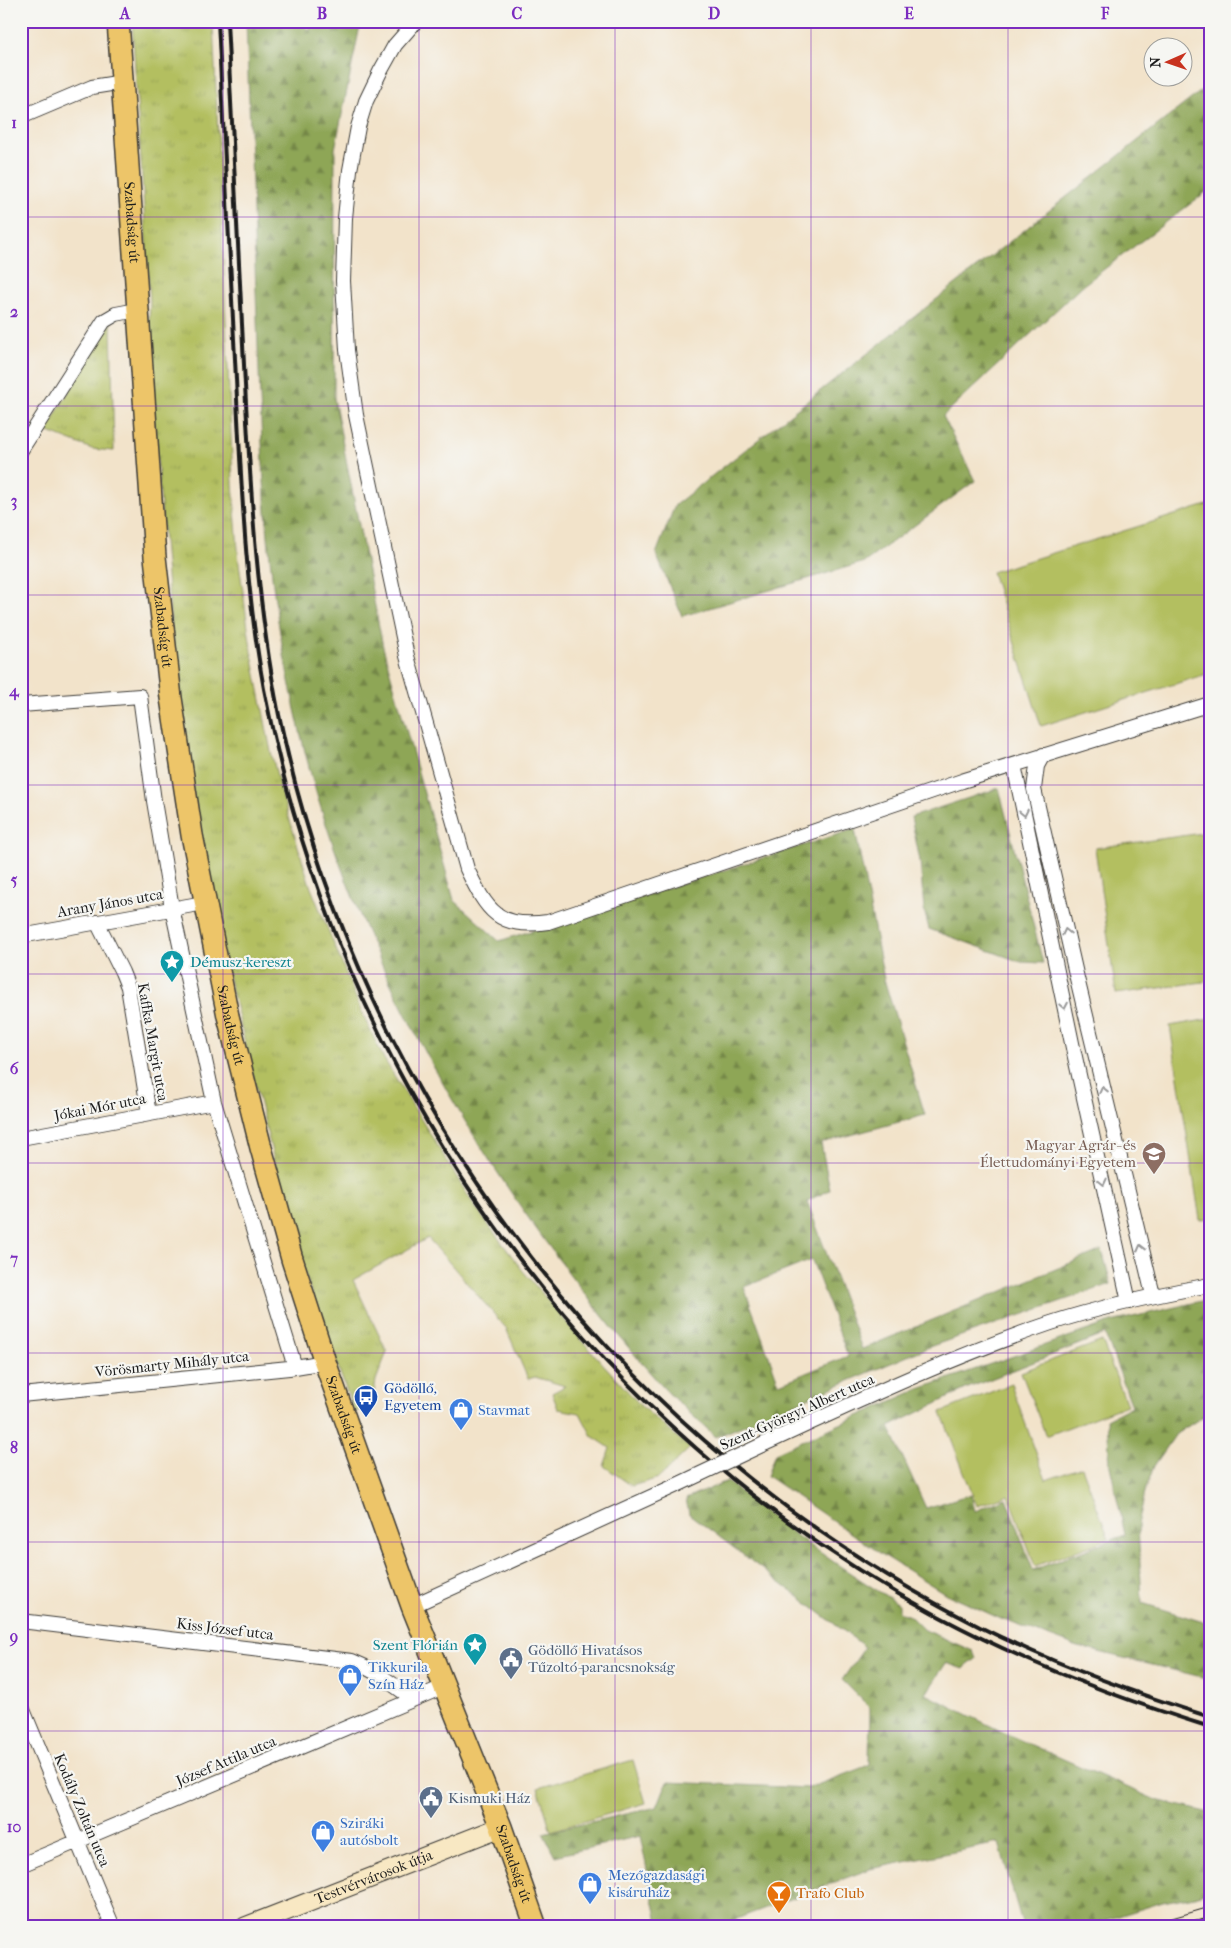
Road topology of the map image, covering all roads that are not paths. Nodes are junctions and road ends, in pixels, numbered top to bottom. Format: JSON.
{"nodes":[{"id":1,"x":118,"y":21,"type":"edge"},
{"id":2,"x":416,"y":21,"type":"edge"},
{"id":3,"x":122,"y":82,"type":"junction"},
{"id":4,"x":21,"y":117,"type":"edge"},
{"id":5,"x":137,"y":310,"type":"junction"},
{"id":6,"x":22,"y":445,"type":"edge"},
{"id":7,"x":1210,"y":704,"type":"edge"},
{"id":8,"x":21,"y":705,"type":"edge"},
{"id":9,"x":1043,"y":755,"type":"junction"},
{"id":10,"x":1014,"y":765,"type":"junction"},
{"id":11,"x":204,"y":903,"type":"junction"},
{"id":12,"x":172,"y":908,"type":"junction"},
{"id":13,"x":97,"y":922,"type":"junction"},
{"id":14,"x":21,"y":936,"type":"edge"},
{"id":15,"x":1076,"y":974,"type":"junction"},
{"id":16,"x":1059,"y":979,"type":"junction"},
{"id":17,"x":214,"y":1102,"type":"junction"},
{"id":18,"x":149,"y":1114,"type":"junction"},
{"id":19,"x":21,"y":1138,"type":"edge"},
{"id":20,"x":1135,"y":1226,"type":"junction"},
{"id":21,"x":1114,"y":1233,"type":"junction"},
{"id":22,"x":1210,"y":1284,"type":"edge"},
{"id":23,"x":1153,"y":1295,"type":"junction"},
{"id":24,"x":1129,"y":1302,"type":"junction"},
{"id":25,"x":325,"y":1362,"type":"junction"},
{"id":26,"x":295,"y":1367,"type":"junction"},
{"id":27,"x":21,"y":1395,"type":"edge"},
{"id":28,"x":412,"y":1606,"type":"junction"},
{"id":29,"x":21,"y":1621,"type":"edge"},
{"id":30,"x":443,"y":1687,"type":"junction"},
{"id":31,"x":414,"y":1699,"type":"junction"},
{"id":32,"x":21,"y":1705,"type":"edge"},
{"id":33,"x":501,"y":1827,"type":"junction"},
{"id":34,"x":78,"y":1842,"type":"junction"},
{"id":35,"x":21,"y":1865,"type":"edge"},
{"id":36,"x":113,"y":1927,"type":"edge"},
{"id":37,"x":245,"y":1927,"type":"edge"},
{"id":38,"x":536,"y":1927,"type":"edge"}],
"edges":[{"from":1,"to":3,"type":"main road","name":"Szabadság út"},
{"from":2,"to":10,"type":"street"},
{"from":3,"to":4,"type":"street"},
{"from":3,"to":5,"type":"main road","name":"Szabadság út"},
{"from":5,"to":6,"type":"street"},
{"from":5,"to":11,"type":"main road","name":"Szabadság út"},
{"from":7,"to":9,"type":"street"},
{"from":8,"to":12,"type":"street"},
{"from":9,"to":10,"type":"street"},
{"from":15,"to":9,"type":"street","one_way":true},
{"from":10,"to":16,"type":"street","one_way":true},
{"from":11,"to":12,"type":"street","name":"Arany János utca"},
{"from":11,"to":25,"type":"main road","name":"Szabadság út"},
{"from":12,"to":13,"type":"street","name":"Arany János utca"},
{"from":12,"to":17,"type":"street"},
{"from":13,"to":14,"type":"street","name":"Arany János utca"},
{"from":13,"to":18,"type":"street","name":"Kaffka Margit utca"},
{"from":15,"to":16,"type":"street"},
{"from":20,"to":15,"type":"street","one_way":true},
{"from":16,"to":21,"type":"street","one_way":true},
{"from":17,"to":18,"type":"street","name":"Jókai Mór utca"},
{"from":17,"to":26,"type":"street"},
{"from":18,"to":19,"type":"street","name":"Jókai Mór utca"},
{"from":20,"to":21,"type":"street"},
{"from":23,"to":20,"type":"street","one_way":true},
{"from":21,"to":24,"type":"street"},
{"from":22,"to":23,"type":"street","name":"Szent-Györgyi Albert utca"},
{"from":23,"to":24,"type":"street","name":"Szent-Györgyi Albert utca"},
{"from":24,"to":28,"type":"street","name":"Szent-Györgyi Albert utca","bridge":true},
{"from":25,"to":26,"type":"street","name":"Vörösmarty Mihály utca"},
{"from":25,"to":28,"type":"main road","name":"Szabadság út"},
{"from":26,"to":27,"type":"street","name":"Vörösmarty Mihály utca"},
{"from":28,"to":30,"type":"main road","name":"Szabadság út"},
{"from":29,"to":31,"type":"street","name":"Kiss József utca"},
{"from":30,"to":31,"type":"street","name":"József Attila utca"},
{"from":30,"to":33,"type":"main road","name":"Szabadság út"},
{"from":31,"to":34,"type":"street","name":"József Attila utca"},
{"from":32,"to":34,"type":"street","name":"Kodály Zoltán utca"},
{"from":33,"to":37,"type":"street","name":"Testvérvárosok útja"},
{"from":33,"to":38,"type":"main road","name":"Szabadság út"},
{"from":34,"to":35,"type":"street","name":"József Attila utca"},
{"from":34,"to":36,"type":"street","name":"Kodály Zoltán utca"}]}
